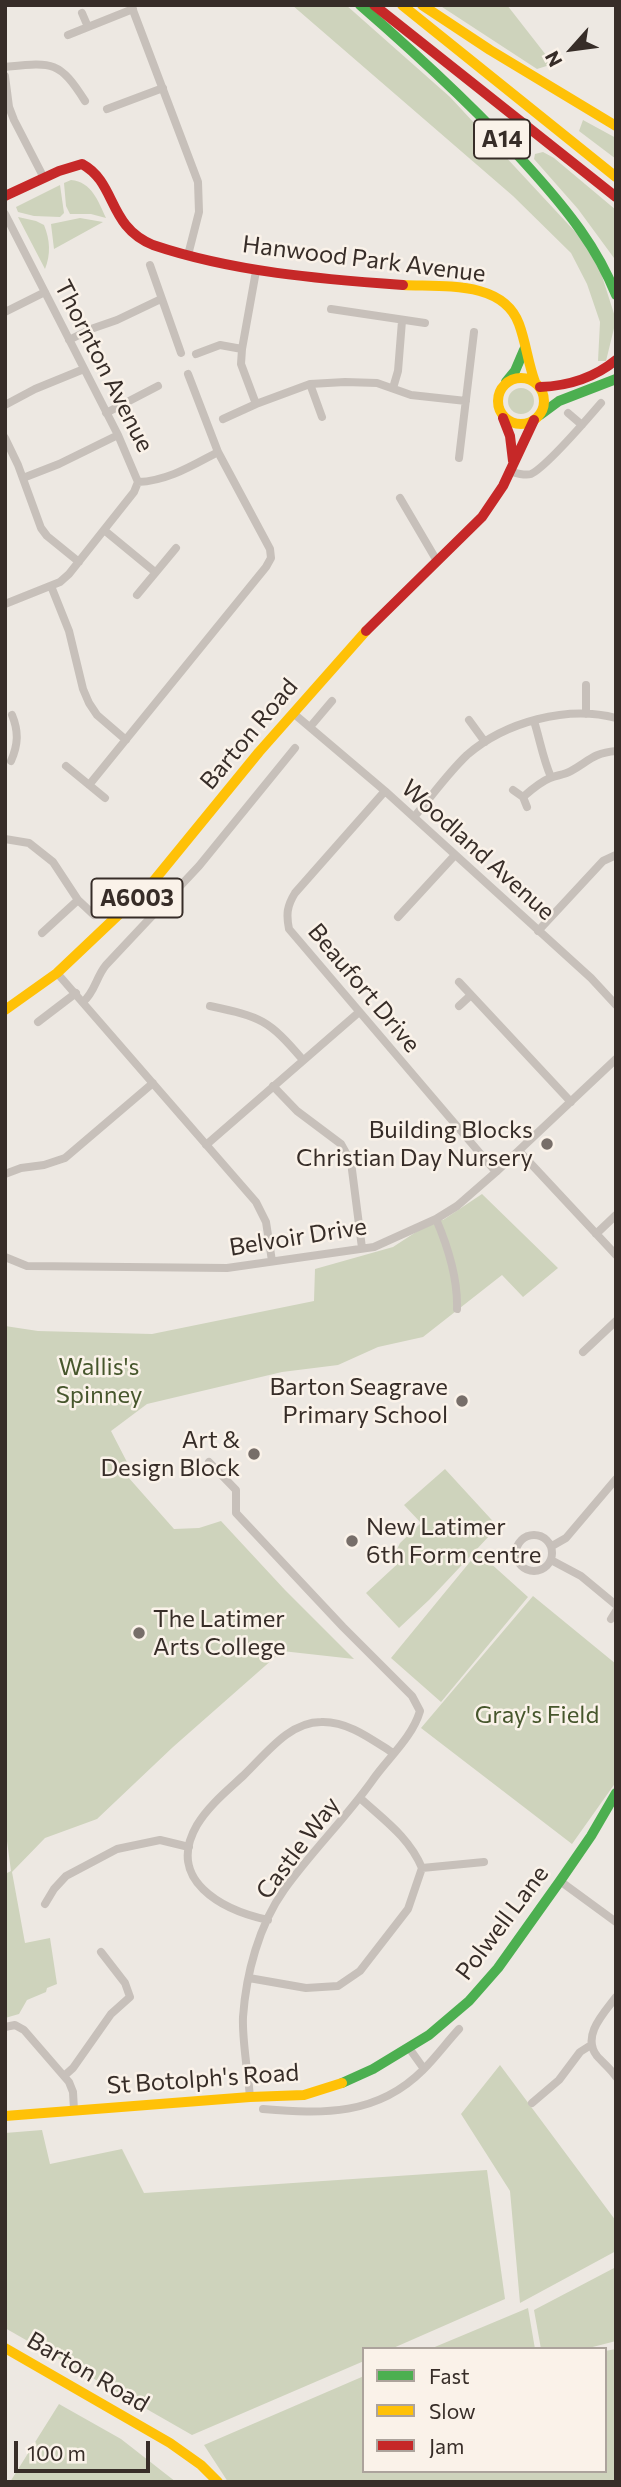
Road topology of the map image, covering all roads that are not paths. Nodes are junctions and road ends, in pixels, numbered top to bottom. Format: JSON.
{"nodes":[{"id":1,"x":360,"y":5,"type":"edge"},
{"id":2,"x":374,"y":5,"type":"edge"},
{"id":3,"x":402,"y":5,"type":"edge"},
{"id":4,"x":422,"y":5,"type":"edge"},
{"id":5,"x":132,"y":7,"type":"edge"},
{"id":6,"x":82,"y":13,"type":"dead end"},
{"id":7,"x":88,"y":27,"type":"junction"},
{"id":8,"x":68,"y":35,"type":"dead end"},
{"id":9,"x":5,"y":67,"type":"edge"},
{"id":10,"x":5,"y":76,"type":"edge"},
{"id":11,"x":163,"y":88,"type":"junction"},
{"id":12,"x":85,"y":101,"type":"dead end"},
{"id":13,"x":107,"y":109,"type":"dead end"},
{"id":14,"x":616,"y":126,"type":"edge"},
{"id":15,"x":616,"y":177,"type":"edge"},
{"id":16,"x":44,"y":178,"type":"junction"},
{"id":17,"x":5,"y":196,"type":"edge"},
{"id":18,"x":616,"y":197,"type":"edge"},
{"id":19,"x":5,"y":214,"type":"edge"},
{"id":20,"x":188,"y":255,"type":"junction"},
{"id":21,"x":150,"y":265,"type":"dead end"},
{"id":22,"x":256,"y":271,"type":"junction"},
{"id":23,"x":45,"y":292,"type":"junction"},
{"id":24,"x":616,"y":295,"type":"edge"},
{"id":25,"x":161,"y":299,"type":"junction"},
{"id":26,"x":331,"y":309,"type":"dead end"},
{"id":27,"x":5,"y":312,"type":"edge"},
{"id":28,"x":402,"y":321,"type":"junction"},
{"id":29,"x":425,"y":323,"type":"dead end"},
{"id":30,"x":474,"y":332,"type":"dead end"},
{"id":31,"x":69,"y":340,"type":"junction"},
{"id":32,"x":526,"y":348,"type":"junction"},
{"id":33,"x":242,"y":349,"type":"junction"},
{"id":34,"x":181,"y":353,"type":"dead end"},
{"id":35,"x":197,"y":354,"type":"dead end"},
{"id":36,"x":616,"y":360,"type":"edge"},
{"id":37,"x":84,"y":369,"type":"junction"},
{"id":38,"x":188,"y":374,"type":"dead end"},
{"id":39,"x":616,"y":379,"type":"edge"},
{"id":40,"x":506,"y":382,"type":"junction"},
{"id":41,"x":310,"y":384,"type":"junction"},
{"id":42,"x":537,"y":384,"type":"junction"},
{"id":43,"x":158,"y":386,"type":"dead end"},
{"id":44,"x":393,"y":388,"type":"junction"},
{"id":45,"x":466,"y":401,"type":"junction"},
{"id":46,"x":601,"y":403,"type":"dead end"},
{"id":47,"x":256,"y":404,"type":"junction"},
{"id":48,"x":5,"y":405,"type":"edge"},
{"id":49,"x":500,"y":412,"type":"junction"},
{"id":50,"x":107,"y":413,"type":"junction"},
{"id":51,"x":568,"y":414,"type":"dead end"},
{"id":52,"x":322,"y":417,"type":"dead end"},
{"id":53,"x":537,"y":417,"type":"junction"},
{"id":54,"x":223,"y":419,"type":"dead end"},
{"id":55,"x":582,"y":425,"type":"junction"},
{"id":56,"x":118,"y":435,"type":"junction"},
{"id":57,"x":5,"y":438,"type":"edge"},
{"id":58,"x":218,"y":452,"type":"junction"},
{"id":59,"x":459,"y":458,"type":"dead end"},
{"id":60,"x":511,"y":466,"type":"junction"},
{"id":61,"x":23,"y":478,"type":"junction"},
{"id":62,"x":138,"y":482,"type":"junction"},
{"id":63,"x":400,"y":498,"type":"dead end"},
{"id":64,"x":104,"y":530,"type":"junction"},
{"id":65,"x":176,"y":548,"type":"dead end"},
{"id":66,"x":437,"y":561,"type":"junction"},
{"id":67,"x":79,"y":562,"type":"junction"},
{"id":68,"x":155,"y":572,"type":"junction"},
{"id":69,"x":51,"y":586,"type":"junction"},
{"id":70,"x":137,"y":595,"type":"dead end"},
{"id":71,"x":5,"y":604,"type":"edge"},
{"id":72,"x":586,"y":685,"type":"dead end"},
{"id":73,"x":332,"y":701,"type":"dead end"},
{"id":74,"x":293,"y":713,"type":"junction"},
{"id":75,"x":586,"y":714,"type":"junction"},
{"id":76,"x":12,"y":715,"type":"dead end"},
{"id":77,"x":616,"y":718,"type":"edge"},
{"id":78,"x":469,"y":720,"type":"dead end"},
{"id":79,"x":534,"y":721,"type":"junction"},
{"id":80,"x":310,"y":727,"type":"junction"},
{"id":81,"x":17,"y":738,"type":"junction"},
{"id":82,"x":5,"y":739,"type":"edge"},
{"id":83,"x":125,"y":740,"type":"junction"},
{"id":84,"x":485,"y":742,"type":"junction"},
{"id":85,"x":295,"y":748,"type":"dead end"},
{"id":86,"x":616,"y":751,"type":"edge"},
{"id":87,"x":11,"y":761,"type":"dead end"},
{"id":88,"x":66,"y":766,"type":"dead end"},
{"id":89,"x":551,"y":777,"type":"junction"},
{"id":90,"x":89,"y":785,"type":"junction"},
{"id":91,"x":513,"y":790,"type":"dead end"},
{"id":92,"x":385,"y":791,"type":"junction"},
{"id":93,"x":523,"y":797,"type":"junction"},
{"id":94,"x":105,"y":798,"type":"dead end"},
{"id":95,"x":527,"y":807,"type":"dead end"},
{"id":96,"x":414,"y":817,"type":"junction"},
{"id":97,"x":5,"y":839,"type":"edge"},
{"id":98,"x":455,"y":855,"type":"junction"},
{"id":99,"x":616,"y":855,"type":"edge"},
{"id":100,"x":78,"y":900,"type":"junction"},
{"id":101,"x":94,"y":915,"type":"dead end"},
{"id":102,"x":398,"y":918,"type":"dead end"},
{"id":103,"x":538,"y":931,"type":"junction"},
{"id":104,"x":42,"y":933,"type":"dead end"},
{"id":105,"x":57,"y":973,"type":"junction"},
{"id":106,"x":459,"y":982,"type":"dead end"},
{"id":107,"x":76,"y":993,"type":"junction"},
{"id":108,"x":471,"y":995,"type":"junction"},
{"id":109,"x":83,"y":1002,"type":"junction"},
{"id":110,"x":616,"y":1005,"type":"edge"},
{"id":111,"x":210,"y":1006,"type":"dead end"},
{"id":112,"x":458,"y":1006,"type":"dead end"},
{"id":113,"x":5,"y":1010,"type":"edge"},
{"id":114,"x":358,"y":1013,"type":"junction"},
{"id":115,"x":38,"y":1022,"type":"dead end"},
{"id":116,"x":616,"y":1059,"type":"edge"},
{"id":117,"x":303,"y":1060,"type":"junction"},
{"id":118,"x":153,"y":1083,"type":"junction"},
{"id":119,"x":273,"y":1086,"type":"junction"},
{"id":120,"x":571,"y":1102,"type":"junction"},
{"id":121,"x":206,"y":1145,"type":"junction"},
{"id":122,"x":519,"y":1151,"type":"junction"},
{"id":123,"x":496,"y":1172,"type":"junction"},
{"id":124,"x":5,"y":1174,"type":"edge"},
{"id":125,"x":616,"y":1215,"type":"edge"},
{"id":126,"x":436,"y":1219,"type":"junction"},
{"id":127,"x":596,"y":1234,"type":"junction"},
{"id":128,"x":362,"y":1248,"type":"junction"},
{"id":129,"x":616,"y":1255,"type":"edge"},
{"id":130,"x":5,"y":1257,"type":"edge"},
{"id":131,"x":271,"y":1261,"type":"junction"},
{"id":132,"x":457,"y":1309,"type":"dead end"},
{"id":133,"x":616,"y":1321,"type":"edge"},
{"id":134,"x":584,"y":1336,"type":"dead end"},
{"id":135,"x":591,"y":1343,"type":"junction"},
{"id":136,"x":583,"y":1352,"type":"dead end"},
{"id":137,"x":209,"y":1462,"type":"dead end"},
{"id":138,"x":616,"y":1479,"type":"edge"},
{"id":139,"x":552,"y":1546,"type":"junction"},
{"id":140,"x":551,"y":1560,"type":"junction"},
{"id":141,"x":616,"y":1605,"type":"edge"},
{"id":142,"x":616,"y":1611,"type":"edge"},
{"id":143,"x":611,"y":1619,"type":"dead end"},
{"id":144,"x":393,"y":1753,"type":"junction"},
{"id":145,"x":616,"y":1793,"type":"edge"},
{"id":146,"x":360,"y":1798,"type":"junction"},
{"id":147,"x":189,"y":1847,"type":"junction"},
{"id":148,"x":484,"y":1862,"type":"dead end"},
{"id":149,"x":422,"y":1868,"type":"junction"},
{"id":150,"x":560,"y":1881,"type":"junction"},
{"id":151,"x":46,"y":1904,"type":"dead end"},
{"id":152,"x":268,"y":1920,"type":"junction"},
{"id":153,"x":616,"y":1922,"type":"edge"},
{"id":154,"x":101,"y":1952,"type":"dead end"},
{"id":155,"x":249,"y":1978,"type":"junction"},
{"id":156,"x":616,"y":1997,"type":"edge"},
{"id":157,"x":5,"y":2027,"type":"edge"},
{"id":158,"x":459,"y":2029,"type":"dead end"},
{"id":159,"x":591,"y":2045,"type":"junction"},
{"id":160,"x":410,"y":2048,"type":"junction"},
{"id":161,"x":397,"y":2055,"type":"joint"},
{"id":162,"x":424,"y":2069,"type":"junction"},
{"id":163,"x":64,"y":2076,"type":"junction"},
{"id":164,"x":616,"y":2077,"type":"edge"},
{"id":165,"x":304,"y":2095,"type":"junction"},
{"id":166,"x":250,"y":2097,"type":"junction"},
{"id":167,"x":532,"y":2103,"type":"dead end"},
{"id":168,"x":263,"y":2109,"type":"dead end"},
{"id":169,"x":74,"y":2110,"type":"junction"},
{"id":170,"x":306,"y":2112,"type":"junction"},
{"id":171,"x":5,"y":2116,"type":"edge"},
{"id":172,"x":5,"y":2348,"type":"edge"},
{"id":173,"x":218,"y":2482,"type":"edge"}],
"edges":[{"from":1,"to":24,"type":"main road","number":"A14"},
{"from":2,"to":18,"type":"main road","number":"A14"},
{"from":3,"to":15,"type":"main road","number":"A14"},
{"from":4,"to":14,"type":"main road"},
{"from":5,"to":7,"type":"street"},
{"from":5,"to":11,"type":"street"},
{"from":6,"to":7,"type":"street"},
{"from":7,"to":8,"type":"street"},
{"from":9,"to":12,"type":"street"},
{"from":10,"to":16,"type":"street"},
{"from":11,"to":13,"type":"street"},
{"from":11,"to":20,"type":"street"},
{"from":16,"to":17,"type":"main road","name":"Hanwood Park Avenue"},
{"from":16,"to":20,"type":"main road","name":"Hanwood Park Avenue"},
{"from":19,"to":23,"type":"street","name":"Thornton Avenue"},
{"from":20,"to":22,"type":"main road","name":"Hanwood Park Avenue"},
{"from":21,"to":25,"type":"street"},
{"from":22,"to":32,"type":"main road","name":"Hanwood Park Avenue"},
{"from":22,"to":33,"type":"street"},
{"from":23,"to":27,"type":"street"},
{"from":23,"to":31,"type":"street","name":"Thornton Avenue"},
{"from":25,"to":31,"type":"street"},
{"from":25,"to":34,"type":"street"},
{"from":26,"to":28,"type":"street"},
{"from":28,"to":29,"type":"street"},
{"from":28,"to":44,"type":"street"},
{"from":30,"to":45,"type":"street"},
{"from":31,"to":37,"type":"street","name":"Thornton Avenue"},
{"from":32,"to":40,"type":"main road"},
{"from":32,"to":42,"type":"main road","name":"Hanwood Park Avenue"},
{"from":33,"to":35,"type":"street"},
{"from":33,"to":47,"type":"street"},
{"from":36,"to":42,"type":"main road"},
{"from":37,"to":48,"type":"street"},
{"from":37,"to":50,"type":"street","name":"Thornton Avenue"},
{"from":38,"to":58,"type":"street"},
{"from":39,"to":53,"type":"main road"},
{"from":40,"to":42,"type":"main road"},
{"from":40,"to":49,"type":"main road"},
{"from":41,"to":44,"type":"street"},
{"from":41,"to":47,"type":"street"},
{"from":41,"to":52,"type":"street"},
{"from":42,"to":53,"type":"main road"},
{"from":43,"to":50,"type":"street"},
{"from":44,"to":45,"type":"street"},
{"from":45,"to":59,"type":"street"},
{"from":46,"to":55,"type":"street"},
{"from":47,"to":54,"type":"street"},
{"from":49,"to":53,"type":"main road"},
{"from":49,"to":60,"type":"main road"},
{"from":50,"to":56,"type":"street","name":"Thornton Avenue"},
{"from":51,"to":55,"type":"street"},
{"from":53,"to":60,"type":"main road","name":"Barton Road","number":"A6003"},
{"from":55,"to":60,"type":"street"},
{"from":56,"to":61,"type":"street"},
{"from":56,"to":62,"type":"street","name":"Thornton Avenue"},
{"from":57,"to":61,"type":"street"},
{"from":58,"to":62,"type":"street"},
{"from":58,"to":83,"type":"street"},
{"from":60,"to":66,"type":"main road","name":"Barton Road","number":"A6003"},
{"from":61,"to":67,"type":"street"},
{"from":62,"to":64,"type":"street","name":"Thornton Avenue"},
{"from":63,"to":66,"type":"street"},
{"from":64,"to":67,"type":"street","name":"Thornton Avenue"},
{"from":64,"to":68,"type":"street"},
{"from":65,"to":68,"type":"street"},
{"from":66,"to":74,"type":"main road","name":"Barton Road","number":"A6003"},
{"from":67,"to":69,"type":"street","name":"Thornton Avenue"},
{"from":68,"to":70,"type":"street"},
{"from":69,"to":71,"type":"street","name":"Thornton Avenue"},
{"from":69,"to":83,"type":"street"},
{"from":72,"to":75,"type":"street"},
{"from":73,"to":80,"type":"street"},
{"from":74,"to":80,"type":"street","name":"Woodland Avenue"},
{"from":74,"to":105,"type":"main road","name":"Barton Road","number":"A6003"},
{"from":75,"to":77,"type":"street"},
{"from":75,"to":79,"type":"street"},
{"from":76,"to":81,"type":"street"},
{"from":78,"to":84,"type":"street"},
{"from":79,"to":84,"type":"street"},
{"from":79,"to":89,"type":"street"},
{"from":80,"to":92,"type":"street","name":"Woodland Avenue"},
{"from":81,"to":82,"type":"street"},
{"from":81,"to":87,"type":"street"},
{"from":83,"to":90,"type":"street"},
{"from":84,"to":96,"type":"street"},
{"from":85,"to":109,"type":"street","name":"Barton Road"},
{"from":86,"to":89,"type":"street"},
{"from":88,"to":90,"type":"street"},
{"from":89,"to":93,"type":"street"},
{"from":90,"to":94,"type":"street"},
{"from":91,"to":93,"type":"street"},
{"from":92,"to":96,"type":"street","name":"Woodland Avenue"},
{"from":92,"to":114,"type":"street","name":"Beaufort Drive"},
{"from":93,"to":95,"type":"street"},
{"from":96,"to":98,"type":"street","name":"Woodland Avenue"},
{"from":97,"to":100,"type":"street"},
{"from":98,"to":102,"type":"street"},
{"from":98,"to":103,"type":"street","name":"Woodland Avenue"},
{"from":99,"to":103,"type":"street"},
{"from":100,"to":101,"type":"street"},
{"from":100,"to":104,"type":"street"},
{"from":103,"to":110,"type":"street","name":"Woodland Avenue"},
{"from":105,"to":107,"type":"street"},
{"from":105,"to":113,"type":"main road","name":"Barton Road","number":"A6003"},
{"from":106,"to":108,"type":"street"},
{"from":107,"to":109,"type":"street"},
{"from":107,"to":115,"type":"street"},
{"from":108,"to":112,"type":"street"},
{"from":108,"to":120,"type":"street"},
{"from":109,"to":118,"type":"street"},
{"from":111,"to":117,"type":"street"},
{"from":114,"to":117,"type":"street"},
{"from":114,"to":123,"type":"street","name":"Beaufort Drive"},
{"from":116,"to":120,"type":"street","name":"Belvoir Drive"},
{"from":117,"to":119,"type":"street"},
{"from":118,"to":121,"type":"street"},
{"from":118,"to":124,"type":"street"},
{"from":119,"to":121,"type":"street"},
{"from":119,"to":128,"type":"street"},
{"from":120,"to":122,"type":"street","name":"Belvoir Drive"},
{"from":121,"to":131,"type":"street"},
{"from":122,"to":123,"type":"street","name":"Belvoir Drive"},
{"from":122,"to":127,"type":"street"},
{"from":123,"to":126,"type":"street","name":"Belvoir Drive"},
{"from":125,"to":127,"type":"street"},
{"from":126,"to":128,"type":"street","name":"Belvoir Drive"},
{"from":126,"to":132,"type":"street"},
{"from":127,"to":129,"type":"street"},
{"from":128,"to":131,"type":"street","name":"Belvoir Drive"},
{"from":130,"to":131,"type":"street","name":"Belvoir Drive"},
{"from":133,"to":135,"type":"street"},
{"from":134,"to":135,"type":"street"},
{"from":135,"to":136,"type":"street"},
{"from":137,"to":144,"type":"street","name":"Castle Way"},
{"from":138,"to":139,"type":"street"},
{"from":139,"to":140,"type":"street"},
{"from":139,"to":140,"type":"street"},
{"from":140,"to":141,"type":"street"},
{"from":142,"to":143,"type":"street"},
{"from":144,"to":146,"type":"street","name":"Castle Way"},
{"from":144,"to":147,"type":"street"},
{"from":145,"to":150,"type":"main road","name":"Polwell Lane"},
{"from":146,"to":149,"type":"street"},
{"from":146,"to":152,"type":"street","name":"Castle Way"},
{"from":147,"to":151,"type":"street"},
{"from":147,"to":152,"type":"street"},
{"from":148,"to":149,"type":"street"},
{"from":149,"to":155,"type":"street"},
{"from":150,"to":153,"type":"street"},
{"from":150,"to":160,"type":"main road","name":"Polwell Lane"},
{"from":152,"to":155,"type":"street","name":"Castle Way"},
{"from":154,"to":163,"type":"street"},
{"from":155,"to":166,"type":"street","name":"Castle Way"},
{"from":156,"to":159,"type":"street"},
{"from":157,"to":163,"type":"street"},
{"from":158,"to":162,"type":"street"},
{"from":159,"to":164,"type":"street"},
{"from":159,"to":167,"type":"street"},
{"from":160,"to":161,"type":"main road","name":"Polwell Lane"},
{"from":160,"to":162,"type":"street"},
{"from":161,"to":165,"type":"main road","name":"St Botolph's Road"},
{"from":162,"to":170,"type":"street"},
{"from":163,"to":169,"type":"street"},
{"from":165,"to":166,"type":"main road","name":"St Botolph's Road"},
{"from":165,"to":170,"type":"street"},
{"from":166,"to":169,"type":"main road","name":"St Botolph's Road"},
{"from":168,"to":170,"type":"street"},
{"from":169,"to":171,"type":"main road","name":"St Botolph's Road"},
{"from":172,"to":173,"type":"main road","name":"Barton Road"}]}
